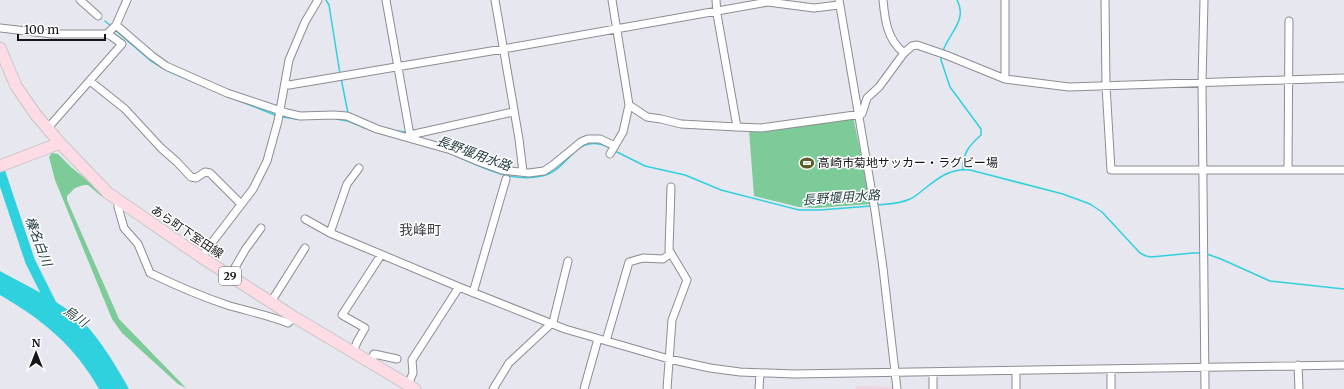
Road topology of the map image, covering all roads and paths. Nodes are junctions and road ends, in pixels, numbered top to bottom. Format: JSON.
{"nodes":[{"id":1,"x":80,"y":0,"type":"edge"},
{"id":2,"x":127,"y":0,"type":"edge"},
{"id":3,"x":386,"y":0,"type":"edge"},
{"id":4,"x":495,"y":0,"type":"edge"},
{"id":5,"x":612,"y":0,"type":"edge"},
{"id":6,"x":716,"y":0,"type":"edge"},
{"id":7,"x":883,"y":0,"type":"edge"},
{"id":8,"x":1005,"y":0,"type":"edge"},
{"id":9,"x":1105,"y":0,"type":"edge"},
{"id":10,"x":1204,"y":0,"type":"edge"},
{"id":11,"x":316,"y":1,"type":"edge"},
{"id":12,"x":839,"y":2,"type":"edge"},
{"id":13,"x":718,"y":11,"type":"junction"},
{"id":14,"x":98,"y":16,"type":"dead end"},
{"id":15,"x":1289,"y":21,"type":"dead end"},
{"id":16,"x":116,"y":25,"type":"junction"},
{"id":17,"x":0,"y":28,"type":"edge"},
{"id":18,"x":617,"y":28,"type":"junction"},
{"id":19,"x":107,"y":34,"type":"junction"},
{"id":20,"x":0,"y":48,"type":"edge"},
{"id":21,"x":503,"y":49,"type":"junction"},
{"id":22,"x":904,"y":53,"type":"junction"},
{"id":23,"x":398,"y":66,"type":"junction"},
{"id":24,"x":1344,"y":78,"type":"edge"},
{"id":25,"x":1005,"y":79,"type":"junction"},
{"id":26,"x":1288,"y":80,"type":"junction"},
{"id":27,"x":90,"y":81,"type":"junction"},
{"id":28,"x":1202,"y":83,"type":"junction"},
{"id":29,"x":286,"y":84,"type":"junction"},
{"id":30,"x":1106,"y":86,"type":"junction"},
{"id":31,"x":629,"y":105,"type":"junction"},
{"id":32,"x":280,"y":112,"type":"junction"},
{"id":33,"x":513,"y":112,"type":"junction"},
{"id":34,"x":857,"y":114,"type":"junction"},
{"id":35,"x":738,"y":127,"type":"junction"},
{"id":36,"x":47,"y":129,"type":"junction"},
{"id":37,"x":409,"y":137,"type":"junction"},
{"id":38,"x":60,"y":143,"type":"junction"},
{"id":39,"x":0,"y":166,"type":"edge"},
{"id":40,"x":359,"y":168,"type":"dead end"},
{"id":41,"x":1203,"y":170,"type":"junction"},
{"id":42,"x":1288,"y":170,"type":"junction"},
{"id":43,"x":1344,"y":170,"type":"edge"},
{"id":44,"x":523,"y":172,"type":"junction"},
{"id":45,"x":506,"y":179,"type":"dead end"},
{"id":46,"x":671,"y":188,"type":"dead end"},
{"id":47,"x":119,"y":201,"type":"junction"},
{"id":48,"x":241,"y":204,"type":"junction"},
{"id":49,"x":305,"y":219,"type":"dead end"},
{"id":50,"x":261,"y":228,"type":"dead end"},
{"id":51,"x":330,"y":233,"type":"junction"},
{"id":52,"x":305,"y":248,"type":"dead end"},
{"id":53,"x":671,"y":253,"type":"junction"},
{"id":54,"x":380,"y":255,"type":"junction"},
{"id":55,"x":201,"y":257,"type":"junction"},
{"id":56,"x":568,"y":262,"type":"dead end"},
{"id":57,"x":230,"y":276,"type":"junction"},
{"id":58,"x":460,"y":287,"type":"junction"},
{"id":59,"x":472,"y":293,"type":"junction"},
{"id":60,"x":271,"y":302,"type":"junction"},
{"id":61,"x":294,"y":317,"type":"junction"},
{"id":62,"x":551,"y":324,"type":"junction"},
{"id":63,"x":598,"y":339,"type":"junction"},
{"id":64,"x":606,"y":341,"type":"junction"},
{"id":65,"x":353,"y":353,"type":"junction"},
{"id":66,"x":669,"y":359,"type":"junction"},
{"id":67,"x":397,"y":360,"type":"dead end"},
{"id":68,"x":369,"y":362,"type":"junction"},
{"id":69,"x":1298,"y":365,"type":"junction"},
{"id":70,"x":1344,"y":365,"type":"edge"},
{"id":71,"x":1204,"y":367,"type":"junction"},
{"id":72,"x":1111,"y":369,"type":"junction"},
{"id":73,"x":1016,"y":371,"type":"junction"},
{"id":74,"x":933,"y":372,"type":"junction"},
{"id":75,"x":760,"y":373,"type":"junction"},
{"id":76,"x":895,"y":373,"type":"junction"},
{"id":77,"x":411,"y":387,"type":"edge"},
{"id":78,"x":493,"y":389,"type":"edge"},
{"id":79,"x":584,"y":389,"type":"edge"},
{"id":80,"x":667,"y":389,"type":"edge"},
{"id":81,"x":760,"y":389,"type":"edge"},
{"id":82,"x":897,"y":389,"type":"edge"},
{"id":83,"x":933,"y":389,"type":"edge"},
{"id":84,"x":1016,"y":389,"type":"edge"},
{"id":85,"x":1111,"y":389,"type":"edge"},
{"id":86,"x":1205,"y":389,"type":"edge"},
{"id":87,"x":1299,"y":389,"type":"edge"}],
"edges":[{"from":1,"to":14,"type":"street"},
{"from":2,"to":16,"type":"street"},
{"from":3,"to":23,"type":"street"},
{"from":4,"to":21,"type":"street"},
{"from":5,"to":18,"type":"street"},
{"from":6,"to":13,"type":"street"},
{"from":7,"to":22,"type":"street"},
{"from":8,"to":25,"type":"street"},
{"from":9,"to":30,"type":"street"},
{"from":10,"to":28,"type":"street"},
{"from":11,"to":29,"type":"street"},
{"from":12,"to":13,"type":"street"},
{"from":12,"to":34,"type":"street"},
{"from":13,"to":18,"type":"street"},
{"from":13,"to":35,"type":"street"},
{"from":15,"to":26,"type":"street"},
{"from":16,"to":19,"type":"street"},
{"from":16,"to":32,"type":"street"},
{"from":17,"to":19,"type":"street"},
{"from":18,"to":21,"type":"street"},
{"from":18,"to":31,"type":"street"},
{"from":19,"to":27,"type":"street"},
{"from":20,"to":36,"type":"main road","name":"あら町下室田線","number":"29"},
{"from":21,"to":23,"type":"street"},
{"from":21,"to":33,"type":"street"},
{"from":22,"to":25,"type":"street"},
{"from":22,"to":34,"type":"street"},
{"from":23,"to":29,"type":"street"},
{"from":23,"to":37,"type":"street"},
{"from":24,"to":26,"type":"street"},
{"from":25,"to":30,"type":"street"},
{"from":26,"to":28,"type":"street"},
{"from":26,"to":42,"type":"street"},
{"from":27,"to":36,"type":"street"},
{"from":27,"to":48,"type":"street"},
{"from":28,"to":30,"type":"street"},
{"from":28,"to":41,"type":"street"},
{"from":29,"to":32,"type":"street"},
{"from":30,"to":41,"type":"street"},
{"from":31,"to":35,"type":"street"},
{"from":31,"to":44,"type":"street"},
{"from":32,"to":37,"type":"street"},
{"from":32,"to":48,"type":"street"},
{"from":33,"to":37,"type":"street"},
{"from":33,"to":44,"type":"street"},
{"from":34,"to":35,"type":"street"},
{"from":34,"to":76,"type":"street"},
{"from":36,"to":38,"type":"main road","name":"あら町下室田線","number":"29"},
{"from":37,"to":44,"type":"street"},
{"from":38,"to":39,"type":"main road"},
{"from":38,"to":47,"type":"main road","name":"あら町下室田線","number":"29"},
{"from":40,"to":51,"type":"street"},
{"from":41,"to":42,"type":"street"},
{"from":41,"to":71,"type":"street"},
{"from":42,"to":43,"type":"street"},
{"from":45,"to":59,"type":"street"},
{"from":46,"to":53,"type":"street"},
{"from":47,"to":55,"type":"main road","name":"あら町下室田線","number":"29"},
{"from":47,"to":61,"type":"street"},
{"from":48,"to":55,"type":"street"},
{"from":49,"to":51,"type":"street"},
{"from":50,"to":57,"type":"street"},
{"from":51,"to":54,"type":"street"},
{"from":52,"to":60,"type":"street"},
{"from":53,"to":64,"type":"street"},
{"from":53,"to":66,"type":"street"},
{"from":54,"to":58,"type":"street"},
{"from":54,"to":65,"type":"street"},
{"from":55,"to":57,"type":"main road","name":"あら町下室田線","number":"29"},
{"from":56,"to":62,"type":"street"},
{"from":57,"to":60,"type":"main road","name":"あら町下室田線","number":"29"},
{"from":58,"to":59,"type":"street"},
{"from":58,"to":77,"type":"street"},
{"from":59,"to":62,"type":"street"},
{"from":60,"to":61,"type":"main road","name":"あら町下室田線","number":"29"},
{"from":61,"to":65,"type":"main road","name":"あら町下室田線","number":"29"},
{"from":62,"to":63,"type":"street"},
{"from":62,"to":78,"type":"street"},
{"from":63,"to":64,"type":"street"},
{"from":63,"to":79,"type":"street"},
{"from":64,"to":66,"type":"street"},
{"from":65,"to":68,"type":"main road","name":"あら町下室田線","number":"29"},
{"from":66,"to":75,"type":"street"},
{"from":66,"to":80,"type":"street"},
{"from":67,"to":68,"type":"street"},
{"from":68,"to":77,"type":"main road","name":"あら町下室田線","number":"29"},
{"from":69,"to":70,"type":"street"},
{"from":69,"to":71,"type":"street"},
{"from":69,"to":87,"type":"street"},
{"from":71,"to":72,"type":"street"},
{"from":71,"to":86,"type":"street"},
{"from":72,"to":73,"type":"street"},
{"from":72,"to":85,"type":"street"},
{"from":73,"to":74,"type":"street"},
{"from":73,"to":84,"type":"street"},
{"from":74,"to":76,"type":"street"},
{"from":74,"to":83,"type":"street"},
{"from":75,"to":76,"type":"street"},
{"from":75,"to":81,"type":"street"},
{"from":76,"to":82,"type":"street"}]}
